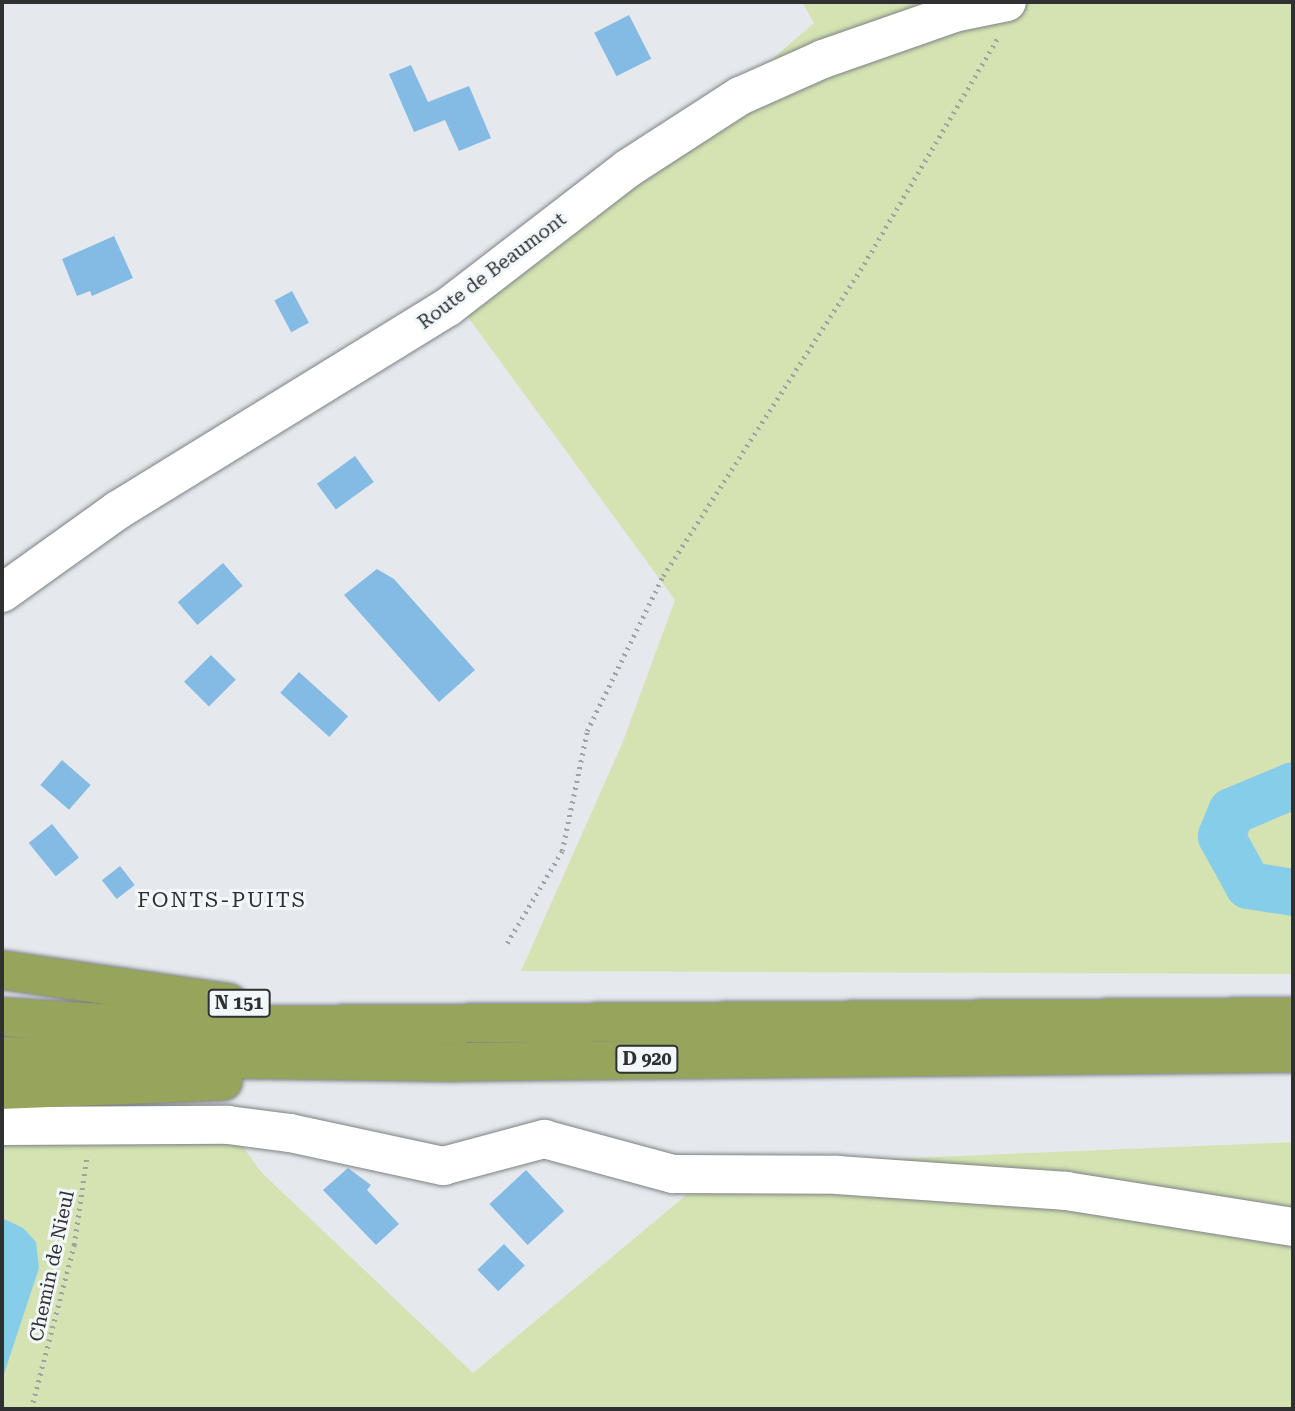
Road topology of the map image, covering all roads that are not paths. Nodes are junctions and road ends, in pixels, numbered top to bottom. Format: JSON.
{"nodes":[{"id":1,"x":1006,"y":14,"type":"edge"},
{"id":2,"x":2,"y":593,"type":"edge"},
{"id":3,"x":2,"y":970,"type":"edge"},
{"id":4,"x":2,"y":1017,"type":"edge"},
{"id":5,"x":1293,"y":1017,"type":"edge"},
{"id":6,"x":478,"y":1023,"type":"junction"},
{"id":7,"x":1293,"y":1053,"type":"edge"},
{"id":8,"x":2,"y":1056,"type":"edge"},
{"id":9,"x":360,"y":1062,"type":"junction"},
{"id":10,"x":2,"y":1090,"type":"edge"},
{"id":11,"x":2,"y":1126,"type":"edge"},
{"id":12,"x":1293,"y":1227,"type":"edge"}],
"edges":[{"from":1,"to":2,"type":"street","name":"Route de Beaumont"},
{"from":3,"to":6,"type":"highway","number":"N 151"},
{"from":4,"to":6,"type":"highway","number":"D 920"},
{"from":5,"to":6,"type":"highway","number":"D 920"},
{"from":7,"to":9,"type":"highway","number":"D 920"},
{"from":8,"to":9,"type":"highway","number":"D 920"},
{"from":9,"to":10,"type":"highway","number":"D 920"},
{"from":11,"to":12,"type":"street"}]}
